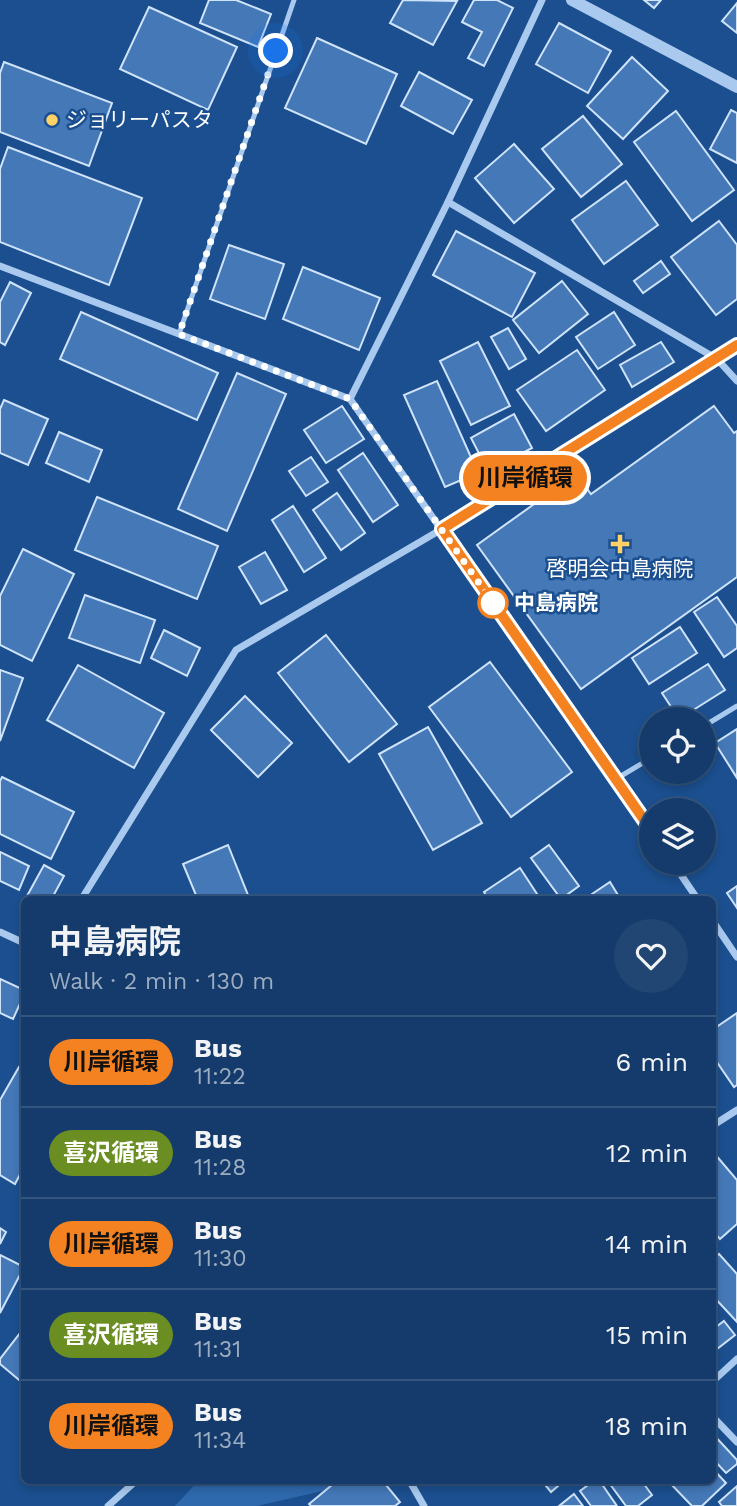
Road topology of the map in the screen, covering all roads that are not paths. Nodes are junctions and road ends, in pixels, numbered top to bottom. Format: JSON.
{"nodes":[{"id":1,"x":294,"y":0,"type":"edge"},
{"id":2,"x":542,"y":0,"type":"edge"},
{"id":3,"x":572,"y":0,"type":"edge"},
{"id":4,"x":737,"y":87,"type":"edge"},
{"id":5,"x":448,"y":202,"type":"junction"},
{"id":6,"x":0,"y":266,"type":"edge"},
{"id":7,"x":179,"y":334,"type":"junction"},
{"id":8,"x":737,"y":345,"type":"edge"},
{"id":9,"x":717,"y":359,"type":"junction"},
{"id":10,"x":737,"y":382,"type":"edge"},
{"id":11,"x":350,"y":399,"type":"junction"},
{"id":12,"x":442,"y":529,"type":"junction"},
{"id":13,"x":737,"y":706,"type":"edge"},
{"id":14,"x":716,"y":719,"type":"edge"},
{"id":15,"x":639,"y":765,"type":"edge"},
{"id":16,"x":617,"y":779,"type":"junction"},
{"id":17,"x":639,"y":812,"type":"edge"},
{"id":18,"x":681,"y":875,"type":"edge"},
{"id":19,"x":83,"y":896,"type":"edge"},
{"id":20,"x":695,"y":896,"type":"edge"},
{"id":21,"x":716,"y":926,"type":"edge"},
{"id":22,"x":0,"y":932,"type":"edge"},
{"id":23,"x":21,"y":942,"type":"edge"},
{"id":24,"x":737,"y":957,"type":"edge"},
{"id":25,"x":737,"y":1110,"type":"edge"},
{"id":26,"x":716,"y":1123,"type":"edge"},
{"id":27,"x":737,"y":1359,"type":"edge"},
{"id":28,"x":716,"y":1378,"type":"edge"},
{"id":29,"x":716,"y":1420,"type":"edge"},
{"id":30,"x":737,"y":1442,"type":"edge"},
{"id":31,"x":133,"y":1484,"type":"edge"},
{"id":32,"x":411,"y":1484,"type":"edge"},
{"id":33,"x":108,"y":1506,"type":"edge"},
{"id":34,"x":424,"y":1506,"type":"edge"}],
"edges":[{"from":1,"to":7,"type":"lane"},
{"from":2,"to":5,"type":"street"},
{"from":3,"to":4,"type":"street"},
{"from":5,"to":9,"type":"street"},
{"from":5,"to":11,"type":"street"},
{"from":6,"to":7,"type":"street"},
{"from":7,"to":11,"type":"street"},
{"from":8,"to":9,"type":"street"},
{"from":9,"to":10,"type":"street"},
{"from":9,"to":12,"type":"street"},
{"from":11,"to":12,"type":"street"},
{"from":12,"to":16,"type":"street"},
{"from":12,"to":19,"type":"street"},
{"from":13,"to":14,"type":"lane"},
{"from":15,"to":16,"type":"lane"},
{"from":16,"to":17,"type":"street"},
{"from":18,"to":20,"type":"street"},
{"from":21,"to":24,"type":"street"},
{"from":22,"to":23,"type":"street"},
{"from":25,"to":26,"type":"street"},
{"from":27,"to":28,"type":"street"},
{"from":29,"to":30,"type":"street"},
{"from":31,"to":33,"type":"street"},
{"from":32,"to":34,"type":"street"}]}
